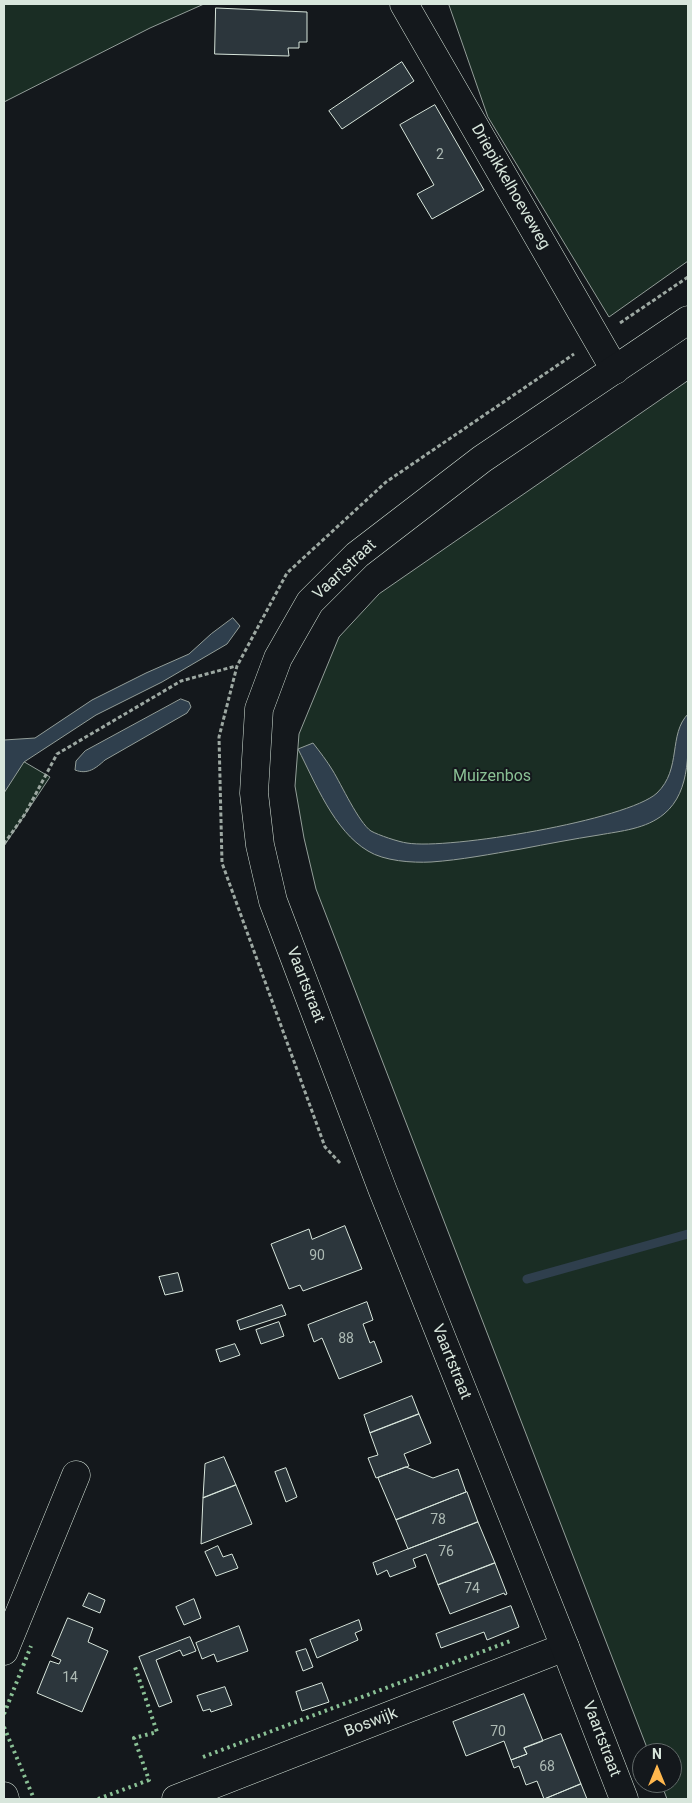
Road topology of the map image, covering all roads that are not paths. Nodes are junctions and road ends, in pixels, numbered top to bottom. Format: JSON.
{"nodes":[{"id":1,"x":404,"y":4,"type":"edge"},
{"id":2,"x":688,"y":320,"type":"edge"},
{"id":3,"x":615,"y":370,"type":"junction"},
{"id":4,"x":76,"y":1476,"type":"dead end"},
{"id":5,"x":565,"y":1647,"type":"junction"},
{"id":6,"x":4,"y":1651,"type":"edge"},
{"id":7,"x":4,"y":1796,"type":"edge"},
{"id":8,"x":5,"y":1799,"type":"edge"},
{"id":9,"x":176,"y":1799,"type":"edge"},
{"id":10,"x":624,"y":1799,"type":"edge"}],
"edges":[{"from":1,"to":3,"type":"street","name":"Driepikkelhoeveweg"},
{"from":2,"to":3,"type":"street","name":"Vaartstraat"},
{"from":3,"to":5,"type":"street","name":"Vaartstraat"},
{"from":4,"to":6,"type":"street"},
{"from":5,"to":9,"type":"street","name":"Boswijk"},
{"from":5,"to":10,"type":"street","name":"Vaartstraat"},
{"from":7,"to":8,"type":"street"}]}
